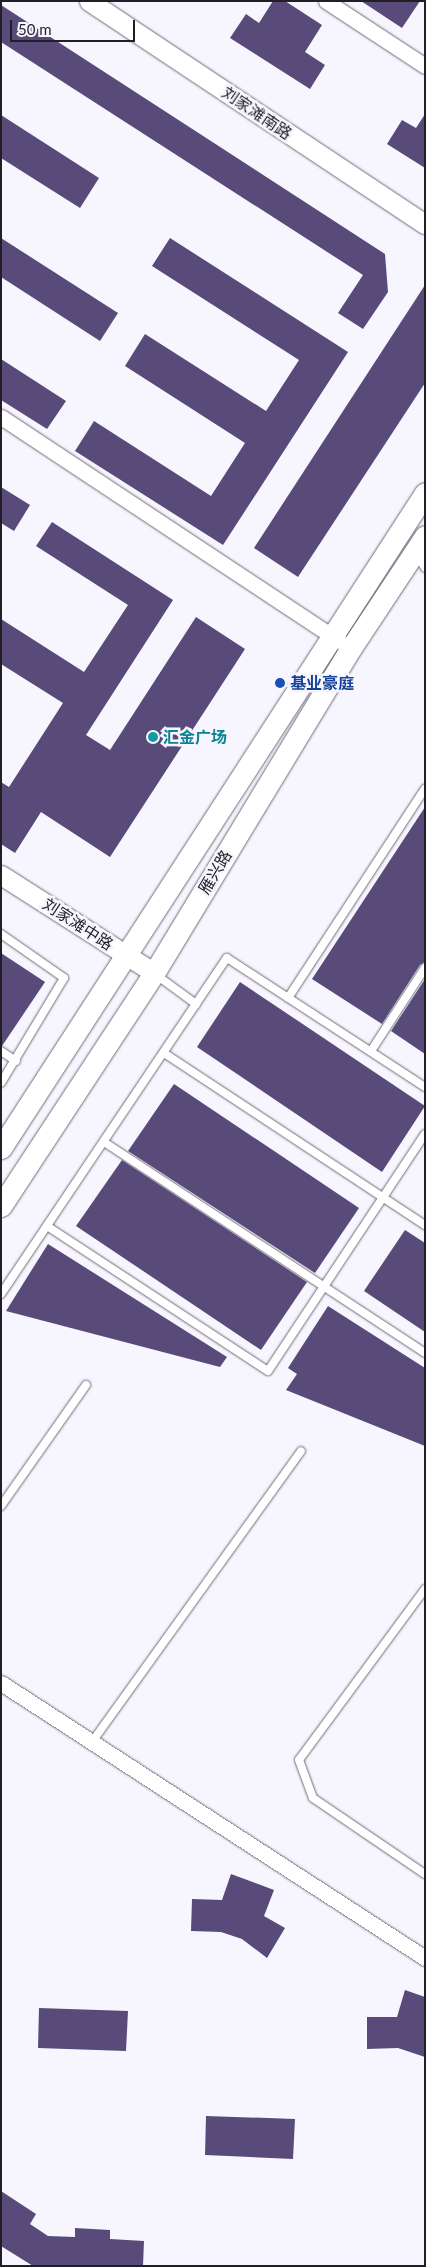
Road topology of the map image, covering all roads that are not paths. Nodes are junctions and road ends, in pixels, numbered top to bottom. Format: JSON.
{"nodes":[{"id":1,"x":89,"y":1,"type":"edge"},
{"id":2,"x":326,"y":1,"type":"edge"},
{"id":3,"x":425,"y":66,"type":"edge"},
{"id":4,"x":425,"y":224,"type":"edge"},
{"id":5,"x":1,"y":417,"type":"edge"},
{"id":6,"x":425,"y":493,"type":"edge"},
{"id":7,"x":422,"y":552,"type":"edge"},
{"id":8,"x":333,"y":636,"type":"junction"},
{"id":9,"x":351,"y":648,"type":"junction"},
{"id":10,"x":425,"y":789,"type":"edge"},
{"id":11,"x":1,"y":875,"type":"edge"},
{"id":12,"x":1,"y":934,"type":"edge"},
{"id":13,"x":126,"y":955,"type":"junction"},
{"id":14,"x":425,"y":968,"type":"edge"},
{"id":15,"x":154,"y":973,"type":"junction"},
{"id":16,"x":288,"y":998,"type":"junction"},
{"id":17,"x":196,"y":1004,"type":"junction"},
{"id":18,"x":1,"y":1051,"type":"edge"},
{"id":19,"x":371,"y":1051,"type":"junction"},
{"id":20,"x":164,"y":1052,"type":"junction"},
{"id":21,"x":16,"y":1061,"type":"junction"},
{"id":22,"x":1,"y":1083,"type":"edge"},
{"id":23,"x":425,"y":1086,"type":"edge"},
{"id":24,"x":425,"y":1134,"type":"edge"},
{"id":25,"x":104,"y":1142,"type":"junction"},
{"id":26,"x":1,"y":1148,"type":"edge"},
{"id":27,"x":383,"y":1197,"type":"junction"},
{"id":28,"x":1,"y":1206,"type":"edge"},
{"id":29,"x":425,"y":1225,"type":"edge"},
{"id":30,"x":47,"y":1226,"type":"junction"},
{"id":31,"x":324,"y":1286,"type":"junction"},
{"id":32,"x":1,"y":1294,"type":"edge"},
{"id":33,"x":425,"y":1353,"type":"edge"},
{"id":34,"x":86,"y":1385,"type":"dead end"},
{"id":35,"x":301,"y":1451,"type":"dead end"},
{"id":36,"x":1,"y":1506,"type":"edge"},
{"id":37,"x":425,"y":1589,"type":"edge"},
{"id":38,"x":1,"y":1683,"type":"edge"},
{"id":39,"x":92,"y":1742,"type":"junction"},
{"id":40,"x":425,"y":1874,"type":"edge"},
{"id":41,"x":425,"y":1958,"type":"edge"}],
"edges":[{"from":1,"to":4,"type":"street","name":"刘家滩南路"},
{"from":2,"to":3,"type":"street"},
{"from":5,"to":8,"type":"street"},
{"from":6,"to":8,"type":"main road","name":"雁兴路"},
{"from":7,"to":9,"type":"main road","name":"雁兴路"},
{"from":8,"to":9,"type":"street"},
{"from":8,"to":13,"type":"main road","name":"雁兴路"},
{"from":9,"to":15,"type":"main road","name":"雁兴路"},
{"from":10,"to":16,"type":"lane"},
{"from":11,"to":13,"type":"street","name":"刘家滩中路"},
{"from":12,"to":21,"type":"lane"},
{"from":13,"to":15,"type":"street","name":"刘家滩中路"},
{"from":13,"to":26,"type":"main road","name":"雁兴路"},
{"from":14,"to":19,"type":"lane"},
{"from":15,"to":17,"type":"lane"},
{"from":15,"to":28,"type":"main road","name":"雁兴路"},
{"from":16,"to":17,"type":"lane"},
{"from":16,"to":19,"type":"lane"},
{"from":17,"to":20,"type":"lane"},
{"from":18,"to":21,"type":"lane"},
{"from":19,"to":23,"type":"lane"},
{"from":20,"to":25,"type":"lane"},
{"from":20,"to":27,"type":"lane"},
{"from":21,"to":22,"type":"lane"},
{"from":24,"to":27,"type":"lane"},
{"from":25,"to":30,"type":"lane"},
{"from":25,"to":31,"type":"lane"},
{"from":27,"to":29,"type":"lane"},
{"from":27,"to":31,"type":"lane"},
{"from":30,"to":31,"type":"lane"},
{"from":30,"to":32,"type":"lane"},
{"from":31,"to":33,"type":"lane"},
{"from":34,"to":36,"type":"lane"},
{"from":35,"to":39,"type":"lane"},
{"from":37,"to":40,"type":"lane"},
{"from":38,"to":39,"type":"street"},
{"from":39,"to":41,"type":"street"}]}
